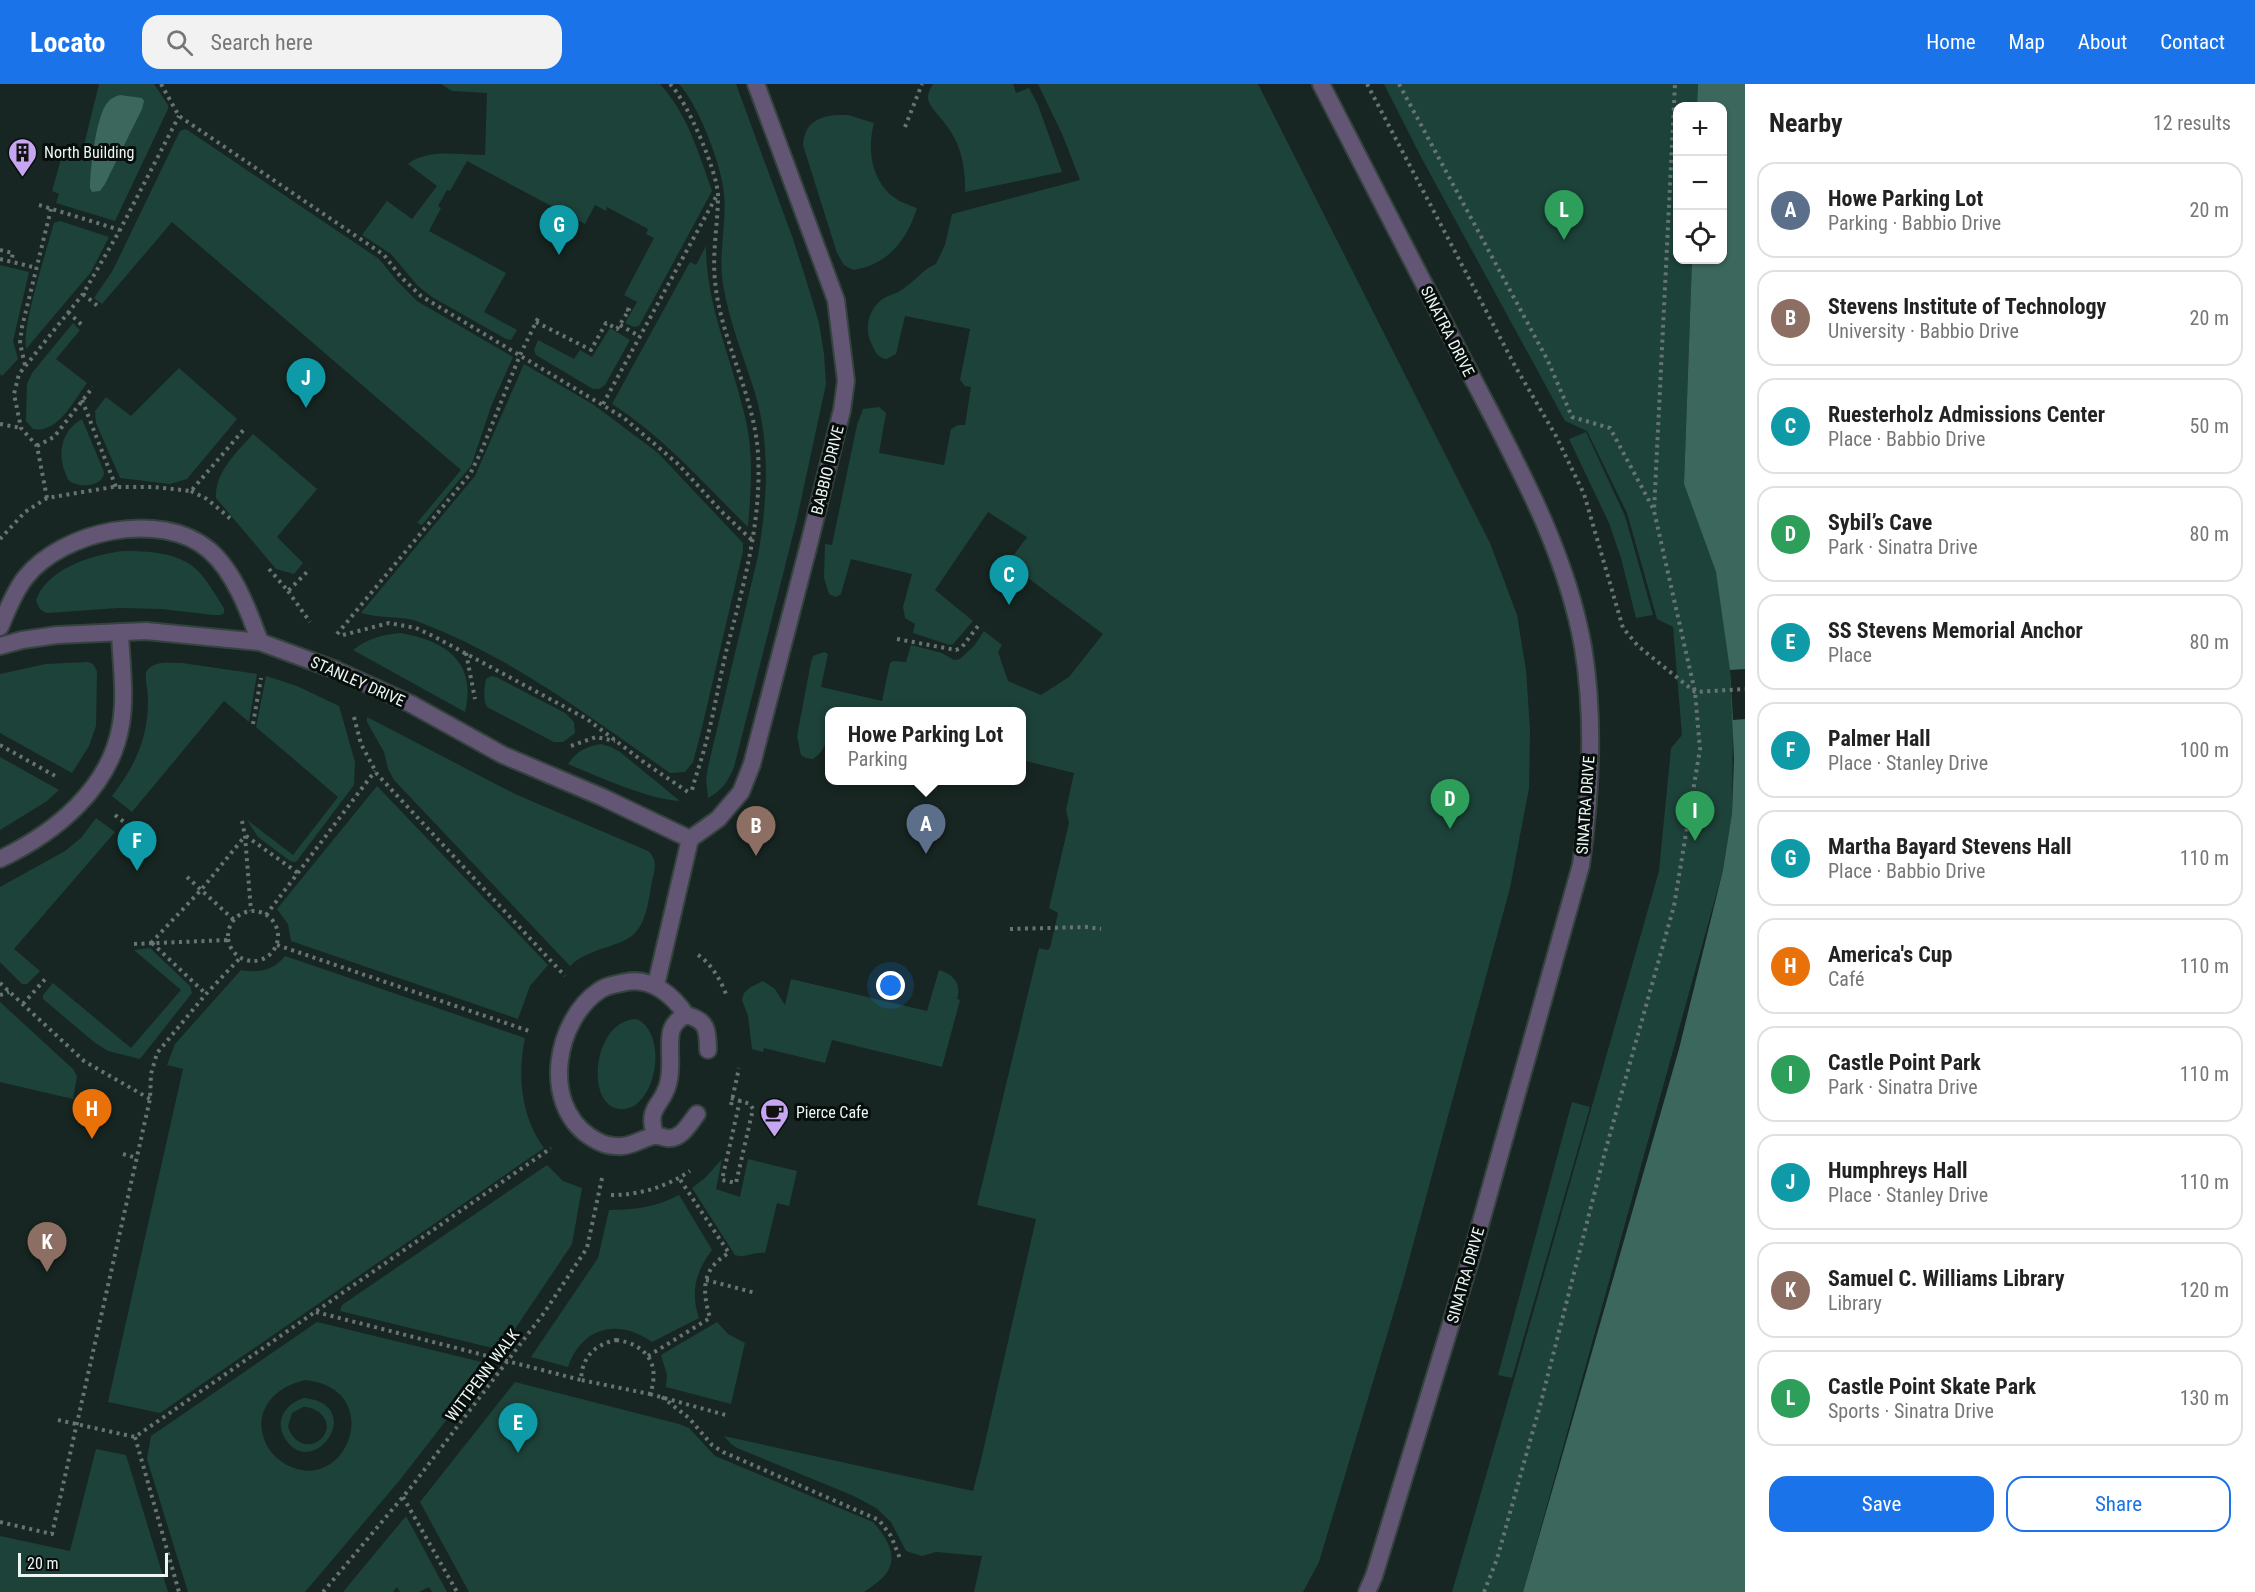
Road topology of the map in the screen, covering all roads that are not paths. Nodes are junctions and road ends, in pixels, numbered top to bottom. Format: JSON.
{"nodes":[{"id":1,"x":756,"y":84,"type":"edge"},
{"id":2,"x":1321,"y":84,"type":"edge"},
{"id":3,"x":0,"y":627,"type":"edge"},
{"id":4,"x":120,"y":632,"type":"junction"},
{"id":5,"x":260,"y":642,"type":"junction"},
{"id":6,"x":0,"y":646,"type":"edge"},
{"id":7,"x":690,"y":839,"type":"junction"},
{"id":8,"x":0,"y":859,"type":"edge"},
{"id":9,"x":656,"y":985,"type":"junction"},
{"id":10,"x":686,"y":1015,"type":"junction"},
{"id":11,"x":708,"y":1050,"type":"dead end"},
{"id":12,"x":697,"y":1114,"type":"dead end"},
{"id":13,"x":655,"y":1135,"type":"junction"},
{"id":14,"x":1367,"y":1592,"type":"edge"}],
"edges":[{"from":1,"to":7,"type":"street","name":"BABBIO DRIVE"},
{"from":2,"to":14,"type":"street","name":"SINATRA DRIVE"},
{"from":3,"to":5,"type":"street"},
{"from":4,"to":5,"type":"street","name":"STANLEY DRIVE"},
{"from":4,"to":6,"type":"street","name":"STANLEY DRIVE"},
{"from":4,"to":8,"type":"street"},
{"from":5,"to":7,"type":"street","name":"STANLEY DRIVE"},
{"from":7,"to":9,"type":"street"},
{"from":9,"to":10,"type":"street"},
{"from":9,"to":13,"type":"street"},
{"from":10,"to":11,"type":"street"},
{"from":10,"to":13,"type":"street"},
{"from":12,"to":13,"type":"street"}]}
